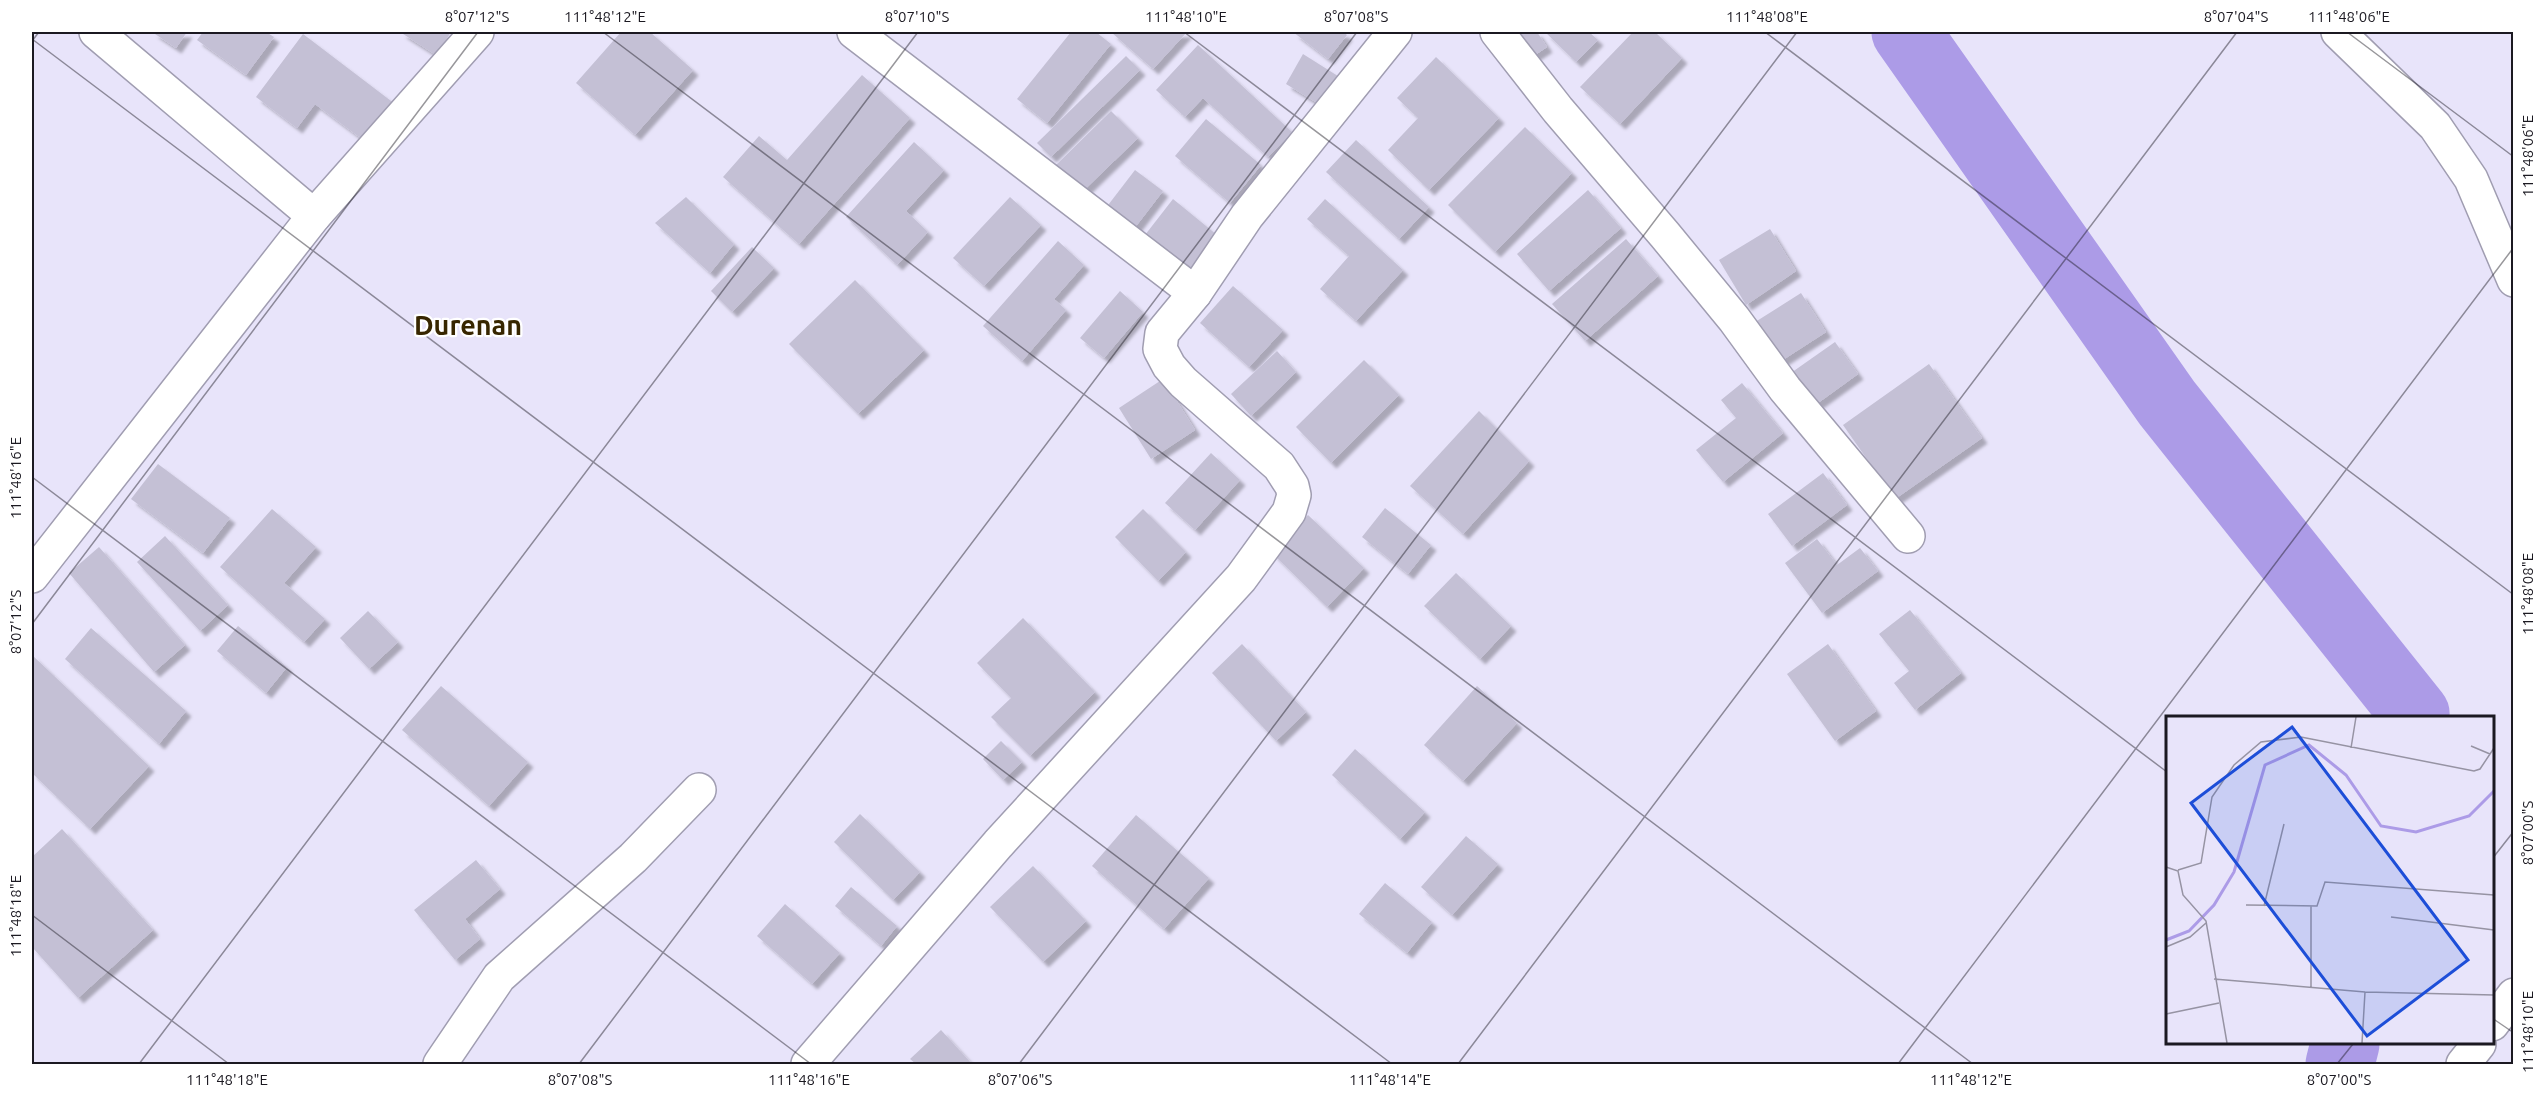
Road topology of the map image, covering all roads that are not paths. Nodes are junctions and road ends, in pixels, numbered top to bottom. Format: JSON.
{"nodes":[{"id":1,"x":96,"y":32,"type":"edge"},
{"id":2,"x":477,"y":32,"type":"edge"},
{"id":3,"x":854,"y":32,"type":"edge"},
{"id":4,"x":1395,"y":32,"type":"edge"},
{"id":5,"x":1497,"y":32,"type":"edge"},
{"id":6,"x":2338,"y":32,"type":"edge"},
{"id":7,"x":314,"y":216,"type":"junction"},
{"id":8,"x":2514,"y":280,"type":"edge"},
{"id":9,"x":1195,"y":293,"type":"junction"},
{"id":10,"x":1908,"y":536,"type":"dead end"},
{"id":11,"x":32,"y":576,"type":"edge"},
{"id":12,"x":699,"y":790,"type":"dead end"},
{"id":13,"x":2514,"y":995,"type":"edge"},
{"id":14,"x":2494,"y":1023,"type":"edge"},
{"id":15,"x":2478,"y":1045,"type":"edge"},
{"id":16,"x":440,"y":1065,"type":"edge"},
{"id":17,"x":808,"y":1065,"type":"edge"},
{"id":18,"x":2463,"y":1065,"type":"edge"}],
"edges":[{"from":1,"to":7,"type":"street"},
{"from":2,"to":7,"type":"street"},
{"from":3,"to":9,"type":"street"},
{"from":4,"to":9,"type":"street"},
{"from":5,"to":10,"type":"street"},
{"from":6,"to":8,"type":"street"},
{"from":7,"to":11,"type":"street"},
{"from":9,"to":17,"type":"street"},
{"from":12,"to":16,"type":"street"},
{"from":13,"to":14,"type":"street"},
{"from":15,"to":18,"type":"street"}]}
